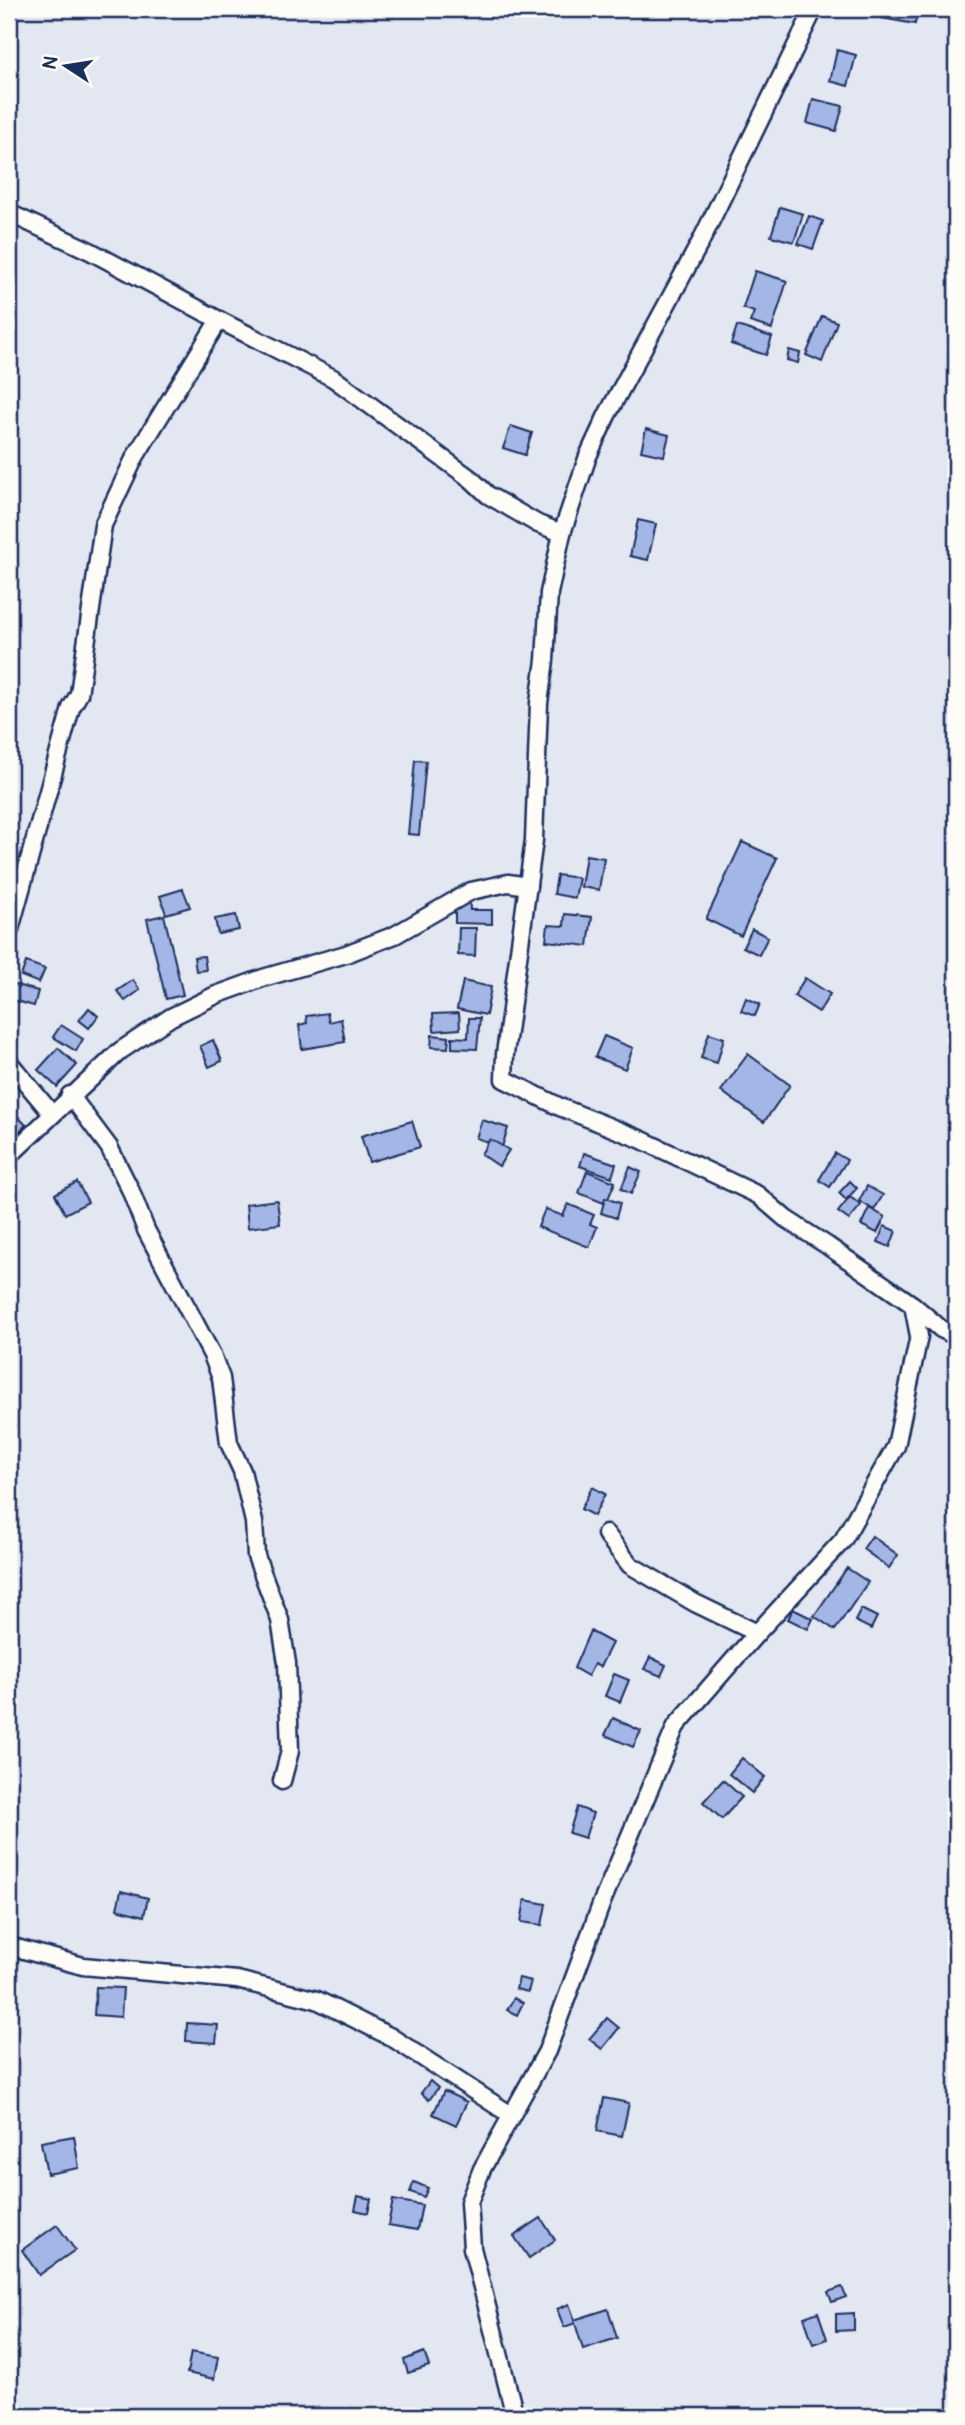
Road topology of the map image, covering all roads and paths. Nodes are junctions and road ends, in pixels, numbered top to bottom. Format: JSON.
{"nodes":[{"id":1,"x":814,"y":9,"type":"edge"},
{"id":2,"x":9,"y":214,"type":"edge"},
{"id":3,"x":219,"y":320,"type":"junction"},
{"id":4,"x":562,"y":533,"type":"junction"},
{"id":5,"x":528,"y":886,"type":"junction"},
{"id":6,"x":9,"y":933,"type":"edge"},
{"id":7,"x":9,"y":1062,"type":"edge"},
{"id":8,"x":70,"y":1096,"type":"junction"},
{"id":9,"x":52,"y":1114,"type":"junction"},
{"id":10,"x":9,"y":1156,"type":"edge"},
{"id":11,"x":913,"y":1305,"type":"junction"},
{"id":12,"x":956,"y":1336,"type":"edge"},
{"id":13,"x":606,"y":1534,"type":"dead end"},
{"id":14,"x":757,"y":1633,"type":"junction"},
{"id":15,"x":282,"y":1781,"type":"dead end"},
{"id":16,"x":9,"y":1945,"type":"edge"},
{"id":17,"x":511,"y":2115,"type":"junction"},
{"id":18,"x":515,"y":2416,"type":"edge"}],
"edges":[{"from":1,"to":4,"type":"street"},
{"from":2,"to":3,"type":"street"},
{"from":3,"to":4,"type":"street"},
{"from":3,"to":6,"type":"street"},
{"from":4,"to":5,"type":"street"},
{"from":5,"to":8,"type":"street"},
{"from":5,"to":11,"type":"street"},
{"from":7,"to":9,"type":"street"},
{"from":8,"to":9,"type":"street"},
{"from":8,"to":15,"type":"street"},
{"from":9,"to":10,"type":"street"},
{"from":11,"to":12,"type":"street"},
{"from":11,"to":14,"type":"street"},
{"from":13,"to":14,"type":"street"},
{"from":14,"to":17,"type":"street"},
{"from":16,"to":17,"type":"street"},
{"from":17,"to":18,"type":"street"}]}
